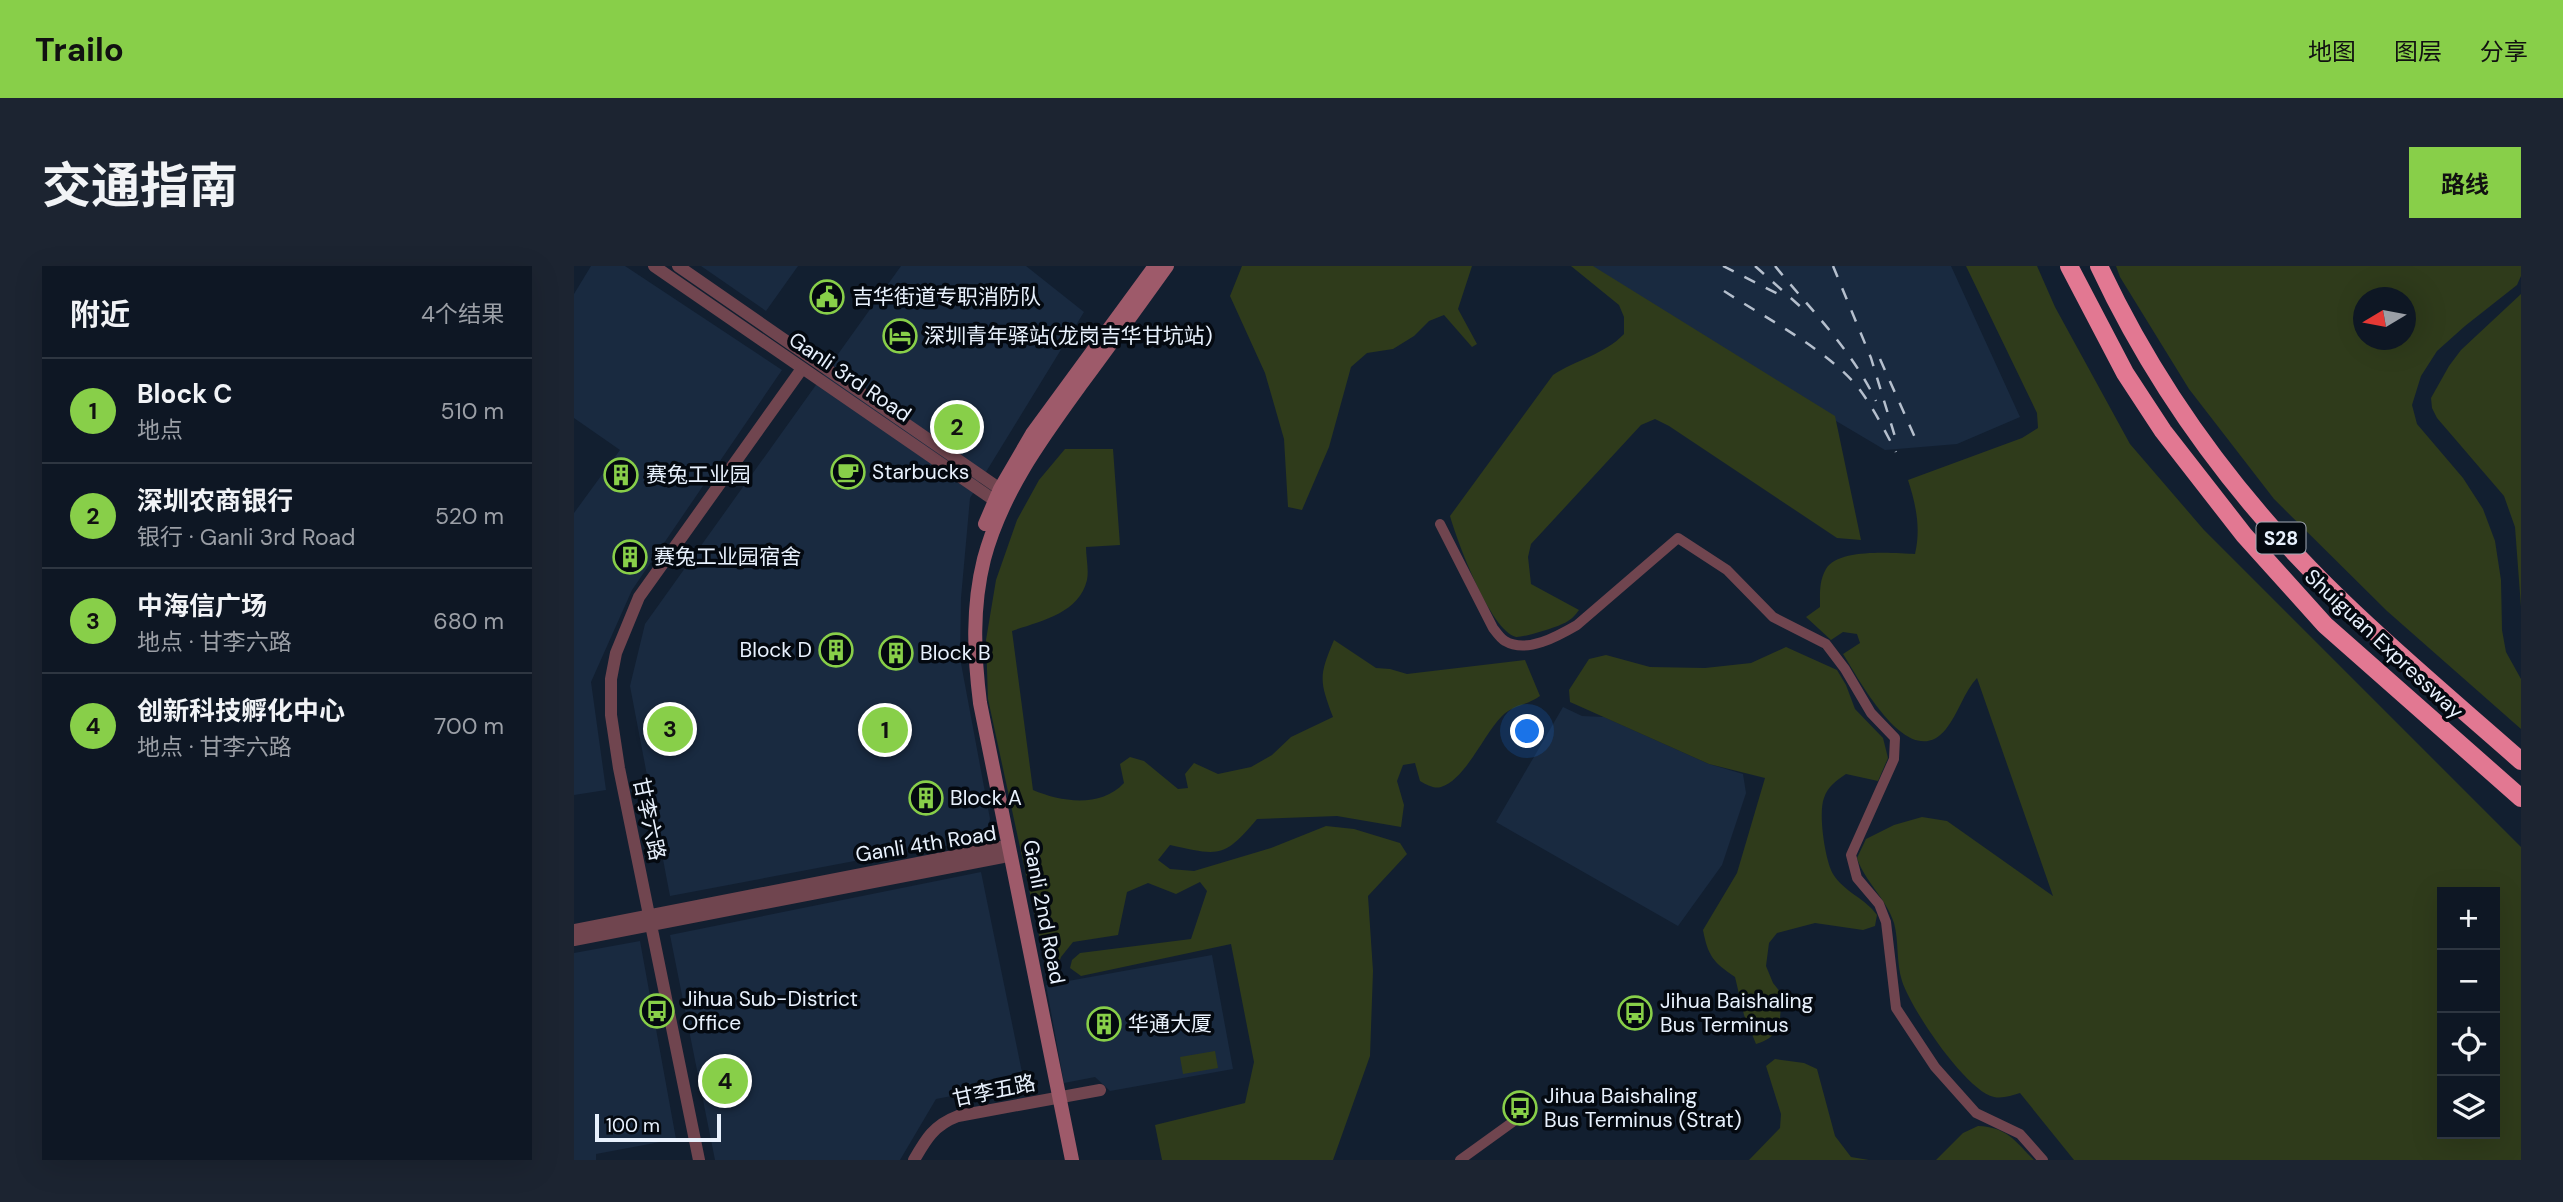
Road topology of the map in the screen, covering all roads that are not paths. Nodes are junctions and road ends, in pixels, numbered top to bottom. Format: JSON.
{"nodes":[{"id":1,"x":654,"y":266,"type":"edge"},
{"id":2,"x":678,"y":266,"type":"edge"},
{"id":3,"x":1155,"y":266,"type":"edge"},
{"id":4,"x":1167,"y":266,"type":"edge"},
{"id":5,"x":2069,"y":266,"type":"edge"},
{"id":6,"x":2099,"y":266,"type":"edge"},
{"id":7,"x":801,"y":369,"type":"dead end"},
{"id":8,"x":1000,"y":496,"type":"junction"},
{"id":9,"x":1440,"y":524,"type":"dead end"},
{"id":10,"x":2521,"y":761,"type":"edge"},
{"id":11,"x":2521,"y":798,"type":"edge"},
{"id":12,"x":1004,"y":851,"type":"junction"},
{"id":13,"x":650,"y":920,"type":"junction"},
{"id":14,"x":574,"y":930,"type":"edge"},
{"id":15,"x":574,"y":940,"type":"edge"},
{"id":16,"x":1100,"y":1090,"type":"dead end"},
{"id":17,"x":1055,"y":1098,"type":"junction"},
{"id":18,"x":1528,"y":1111,"type":"dead end"},
{"id":19,"x":699,"y":1160,"type":"edge"},
{"id":20,"x":914,"y":1160,"type":"edge"},
{"id":21,"x":1063,"y":1160,"type":"edge"},
{"id":22,"x":1072,"y":1160,"type":"edge"},
{"id":23,"x":1460,"y":1160,"type":"edge"},
{"id":24,"x":2043,"y":1160,"type":"edge"}],
"edges":[{"from":1,"to":8,"type":"street","name":"Ganli 3rd Road"},
{"from":2,"to":8,"type":"street","name":"Ganli 3rd Road"},
{"from":3,"to":8,"type":"main road","name":"Ganli 2nd Road"},
{"from":4,"to":8,"type":"main road","name":"Ganli 2nd Road"},
{"from":5,"to":11,"type":"highway","name":"Shuiguan Expressway","number":"S28"},
{"from":6,"to":10,"type":"highway","name":"Shuiguan Expressway","number":"S28"},
{"from":7,"to":13,"type":"street","name":"甘李六路"},
{"from":8,"to":12,"type":"main road","name":"Ganli 2nd Road"},
{"from":9,"to":24,"type":"street"},
{"from":12,"to":13,"type":"street","name":"Ganli 4th Road"},
{"from":12,"to":17,"type":"main road","name":"Ganli 2nd Road"},
{"from":13,"to":14,"type":"street","name":"Ganli 4th Road"},
{"from":13,"to":15,"type":"street","name":"Ganli 4th Road"},
{"from":13,"to":19,"type":"street","name":"甘李六路"},
{"from":16,"to":17,"type":"street","name":"甘李五路"},
{"from":17,"to":20,"type":"street","name":"甘李五路"},
{"from":17,"to":21,"type":"main road","name":"Ganli 2nd Road"},
{"from":17,"to":22,"type":"main road","name":"Ganli 2nd Road"},
{"from":18,"to":23,"type":"street"}]}
